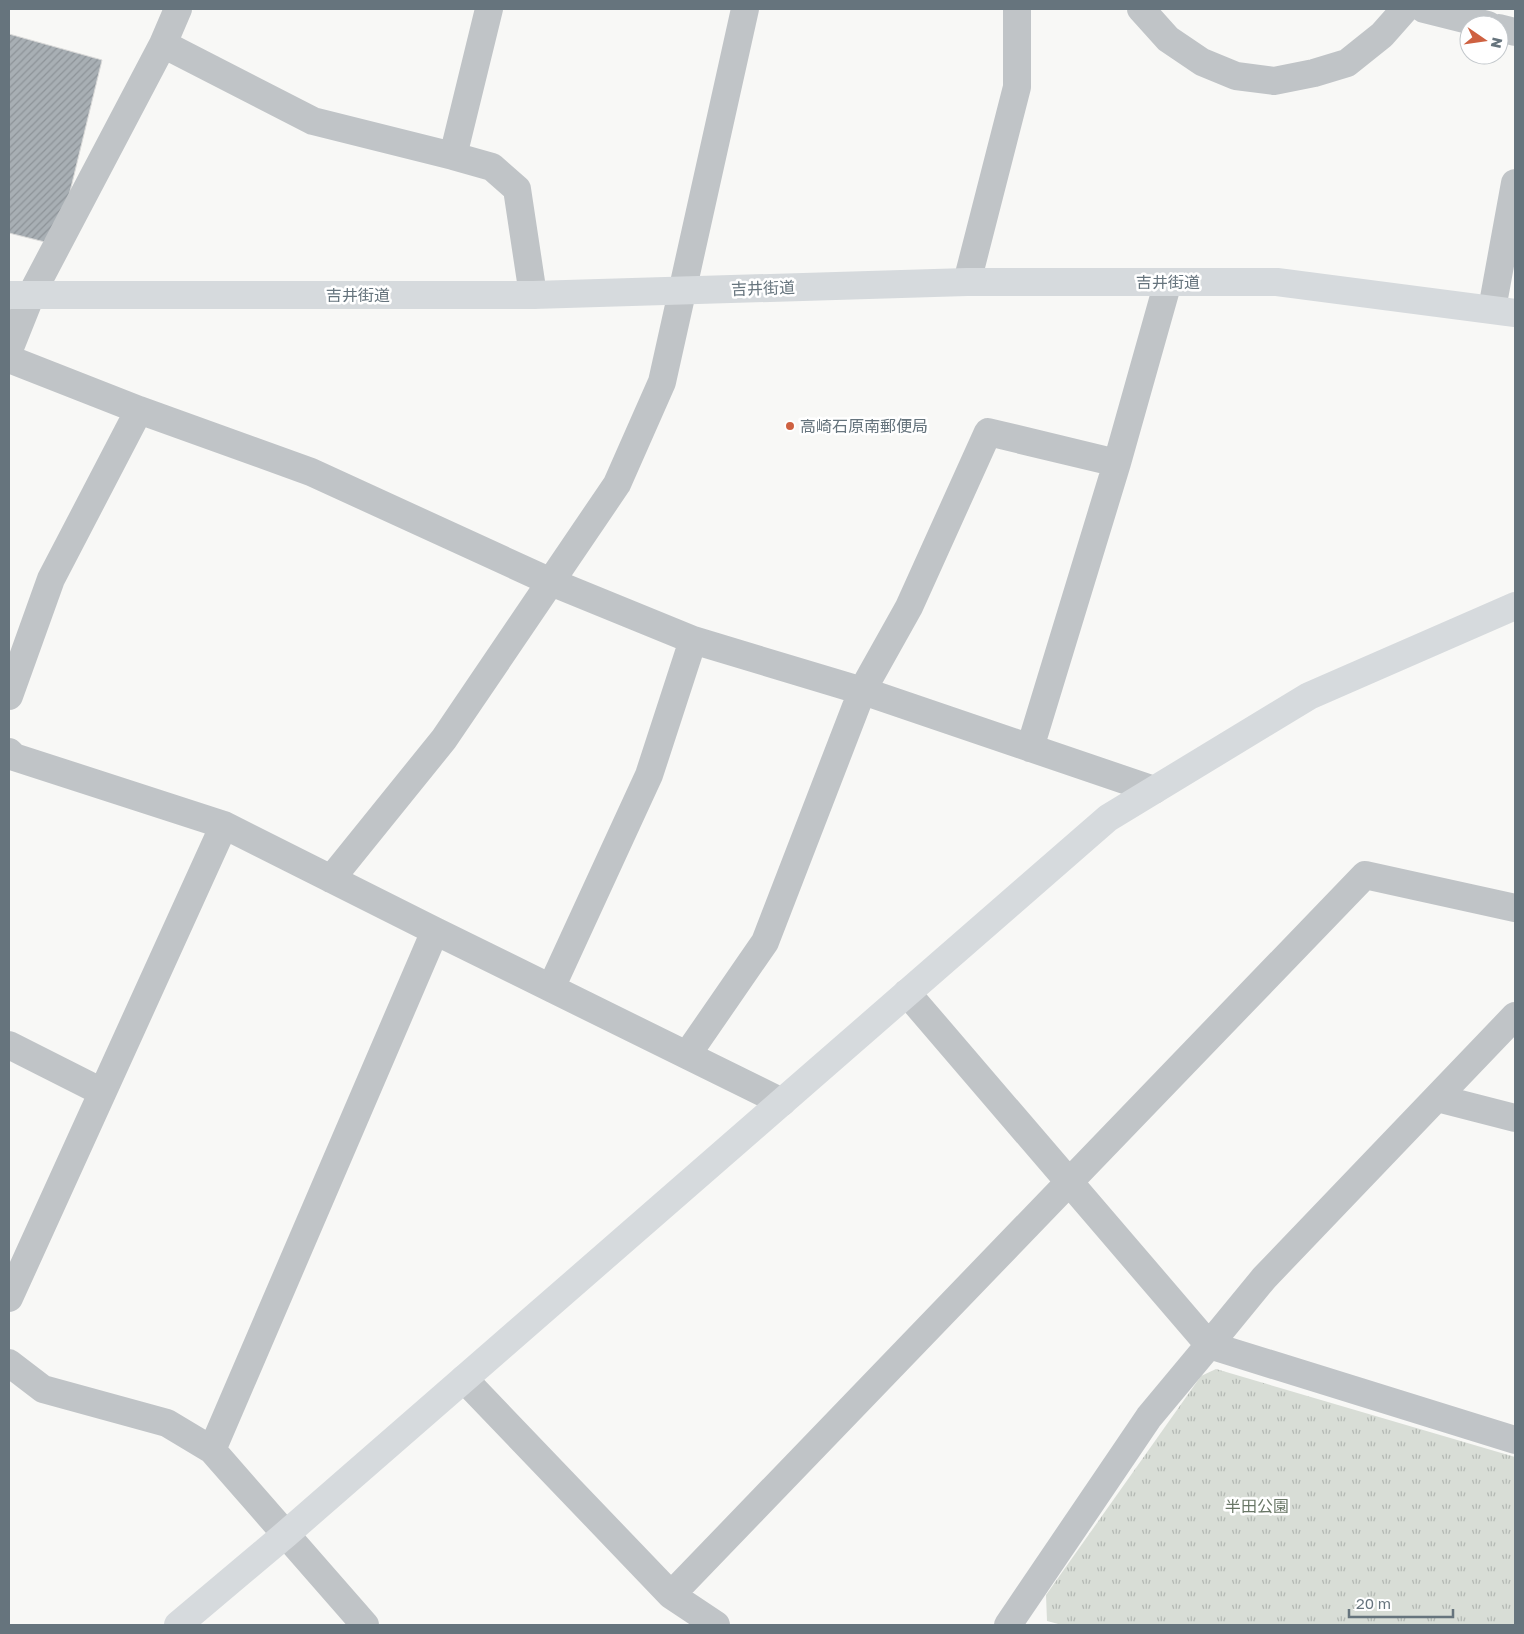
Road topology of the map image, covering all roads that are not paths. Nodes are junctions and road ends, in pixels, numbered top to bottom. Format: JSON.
{"nodes":[{"id":1,"x":178,"y":9,"type":"edge"},
{"id":2,"x":489,"y":9,"type":"edge"},
{"id":3,"x":745,"y":9,"type":"edge"},
{"id":4,"x":1017,"y":9,"type":"edge"},
{"id":5,"x":1141,"y":9,"type":"edge"},
{"id":6,"x":1405,"y":9,"type":"edge"},
{"id":7,"x":1424,"y":9,"type":"edge"},
{"id":8,"x":1459,"y":18,"type":"edge"},
{"id":9,"x":163,"y":44,"type":"junction"},
{"id":10,"x":453,"y":156,"type":"junction"},
{"id":11,"x":1515,"y":183,"type":"edge"},
{"id":12,"x":967,"y":282,"type":"junction"},
{"id":13,"x":1168,"y":282,"type":"junction"},
{"id":14,"x":682,"y":291,"type":"junction"},
{"id":15,"x":20,"y":295,"type":"edge"},
{"id":16,"x":533,"y":295,"type":"junction"},
{"id":17,"x":1503,"y":311,"type":"edge"},
{"id":18,"x":9,"y":350,"type":"edge"},
{"id":19,"x":9,"y":360,"type":"edge"},
{"id":20,"x":139,"y":410,"type":"junction"},
{"id":21,"x":1117,"y":463,"type":"junction"},
{"id":22,"x":551,"y":582,"type":"junction"},
{"id":23,"x":1515,"y":606,"type":"edge"},
{"id":24,"x":693,"y":640,"type":"junction"},
{"id":25,"x":862,"y":690,"type":"junction"},
{"id":26,"x":9,"y":696,"type":"edge"},
{"id":27,"x":1030,"y":748,"type":"junction"},
{"id":28,"x":9,"y":752,"type":"edge"},
{"id":29,"x":1154,"y":790,"type":"junction"},
{"id":30,"x":224,"y":825,"type":"junction"},
{"id":31,"x":331,"y":878,"type":"junction"},
{"id":32,"x":1515,"y":908,"type":"edge"},
{"id":33,"x":435,"y":931,"type":"junction"},
{"id":34,"x":552,"y":988,"type":"junction"},
{"id":35,"x":907,"y":993,"type":"junction"},
{"id":36,"x":1515,"y":1016,"type":"edge"},
{"id":37,"x":9,"y":1045,"type":"edge"},
{"id":38,"x":688,"y":1055,"type":"junction"},
{"id":39,"x":102,"y":1092,"type":"junction"},
{"id":40,"x":1437,"y":1098,"type":"junction"},
{"id":41,"x":782,"y":1102,"type":"junction"},
{"id":42,"x":1515,"y":1118,"type":"edge"},
{"id":43,"x":1069,"y":1182,"type":"junction"},
{"id":44,"x":9,"y":1298,"type":"edge"},
{"id":45,"x":1209,"y":1345,"type":"junction"},
{"id":46,"x":9,"y":1363,"type":"edge"},
{"id":47,"x":464,"y":1379,"type":"junction"},
{"id":48,"x":1515,"y":1440,"type":"edge"},
{"id":49,"x":212,"y":1450,"type":"junction"},
{"id":50,"x":286,"y":1534,"type":"junction"},
{"id":51,"x":672,"y":1595,"type":"junction"},
{"id":52,"x":178,"y":1625,"type":"edge"},
{"id":53,"x":365,"y":1625,"type":"edge"},
{"id":54,"x":716,"y":1625,"type":"edge"},
{"id":55,"x":1008,"y":1625,"type":"edge"}],
"edges":[{"from":1,"to":9,"type":"street"},
{"from":2,"to":10,"type":"street"},
{"from":3,"to":14,"type":"street"},
{"from":4,"to":12,"type":"street"},
{"from":5,"to":6,"type":"street"},
{"from":7,"to":8,"type":"street"},
{"from":9,"to":10,"type":"street"},
{"from":9,"to":15,"type":"street"},
{"from":10,"to":16,"type":"street"},
{"from":11,"to":17,"type":"street"},
{"from":12,"to":13,"type":"street","name":"吉井街道"},
{"from":12,"to":14,"type":"street","name":"吉井街道"},
{"from":13,"to":17,"type":"street","name":"吉井街道"},
{"from":13,"to":21,"type":"street"},
{"from":14,"to":16,"type":"street","name":"吉井街道"},
{"from":14,"to":22,"type":"street"},
{"from":15,"to":16,"type":"street","name":"吉井街道"},
{"from":15,"to":18,"type":"street"},
{"from":19,"to":20,"type":"street"},
{"from":20,"to":22,"type":"street"},
{"from":20,"to":26,"type":"street"},
{"from":21,"to":25,"type":"street"},
{"from":21,"to":27,"type":"street"},
{"from":22,"to":24,"type":"street"},
{"from":22,"to":31,"type":"street"},
{"from":23,"to":29,"type":"street"},
{"from":24,"to":25,"type":"street"},
{"from":24,"to":34,"type":"street"},
{"from":25,"to":27,"type":"street"},
{"from":25,"to":38,"type":"street"},
{"from":27,"to":29,"type":"street"},
{"from":28,"to":30,"type":"street"},
{"from":29,"to":35,"type":"street"},
{"from":30,"to":31,"type":"street"},
{"from":30,"to":39,"type":"street"},
{"from":31,"to":33,"type":"street"},
{"from":32,"to":43,"type":"street"},
{"from":33,"to":34,"type":"street"},
{"from":33,"to":49,"type":"street"},
{"from":34,"to":38,"type":"street"},
{"from":35,"to":41,"type":"street"},
{"from":35,"to":43,"type":"street"},
{"from":36,"to":40,"type":"street"},
{"from":37,"to":39,"type":"street"},
{"from":38,"to":41,"type":"street"},
{"from":39,"to":44,"type":"street"},
{"from":40,"to":42,"type":"street"},
{"from":40,"to":45,"type":"street"},
{"from":41,"to":47,"type":"street"},
{"from":43,"to":45,"type":"street"},
{"from":43,"to":51,"type":"street"},
{"from":45,"to":48,"type":"street"},
{"from":45,"to":55,"type":"street"},
{"from":46,"to":49,"type":"street"},
{"from":47,"to":50,"type":"street"},
{"from":47,"to":51,"type":"street"},
{"from":49,"to":50,"type":"street"},
{"from":50,"to":52,"type":"street"},
{"from":50,"to":53,"type":"street"},
{"from":51,"to":54,"type":"street"}]}
